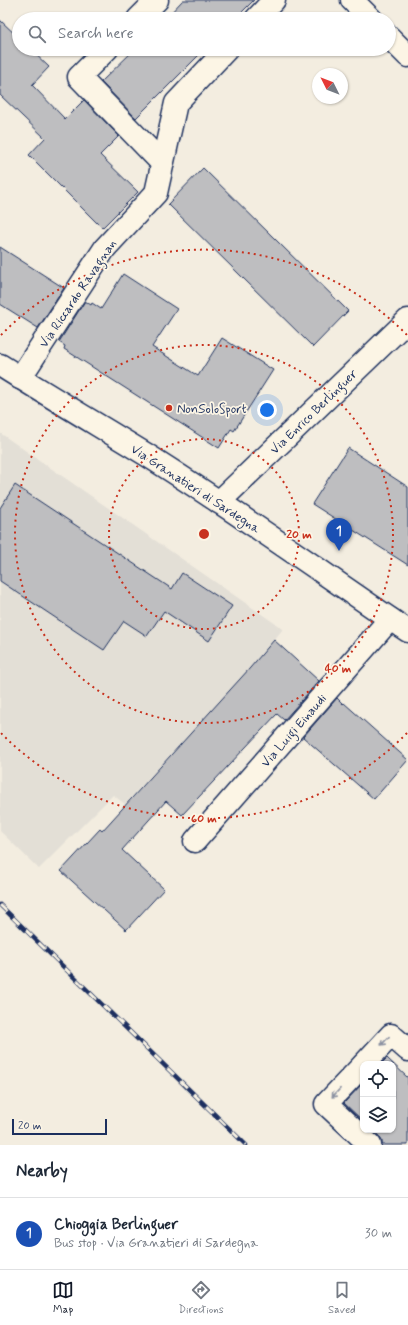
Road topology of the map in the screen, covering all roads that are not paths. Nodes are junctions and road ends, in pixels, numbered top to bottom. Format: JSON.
{"nodes":[{"id":1,"x":157,"y":0,"type":"edge"},
{"id":2,"x":274,"y":0,"type":"edge"},
{"id":3,"x":352,"y":0,"type":"edge"},
{"id":4,"x":145,"y":12,"type":"edge"},
{"id":5,"x":263,"y":12,"type":"edge"},
{"id":6,"x":364,"y":12,"type":"edge"},
{"id":7,"x":396,"y":44,"type":"edge"},
{"id":8,"x":100,"y":56,"type":"edge"},
{"id":9,"x":220,"y":56,"type":"edge"},
{"id":10,"x":408,"y":56,"type":"edge"},
{"id":11,"x":162,"y":163,"type":"junction"},
{"id":12,"x":408,"y":320,"type":"edge"},
{"id":13,"x":0,"y":365,"type":"edge"},
{"id":14,"x":20,"y":378,"type":"junction"},
{"id":15,"x":219,"y":502,"type":"junction"},
{"id":16,"x":390,"y":618,"type":"junction"},
{"id":17,"x":408,"y":630,"type":"edge"},
{"id":18,"x":195,"y":841,"type":"dead end"},
{"id":19,"x":408,"y":1050,"type":"edge"},
{"id":20,"x":366,"y":1061,"type":"edge"},
{"id":21,"x":360,"y":1067,"type":"edge"},
{"id":22,"x":370,"y":1145,"type":"edge"}],
"edges":[{"from":1,"to":4,"type":"street"},
{"from":2,"to":5,"type":"street"},
{"from":3,"to":6,"type":"street"},
{"from":7,"to":10,"type":"street"},
{"from":8,"to":11,"type":"street"},
{"from":9,"to":11,"type":"street","name":"Via Riccardo Ravagnan"},
{"from":11,"to":14,"type":"street","name":"Via Riccardo Ravagnan"},
{"from":12,"to":15,"type":"street","name":"Via Enrico Berlinguer"},
{"from":13,"to":14,"type":"street","name":"Via Granatieri di Sardegna"},
{"from":14,"to":15,"type":"street","name":"Via Granatieri di Sardegna"},
{"from":15,"to":16,"type":"street","name":"Via Granatieri di Sardegna"},
{"from":16,"to":17,"type":"street","name":"Via Granatieri di Sardegna"},
{"from":16,"to":18,"type":"street","name":"Via Luigi Einaudi"},
{"from":19,"to":20,"type":"street","one_way":true},
{"from":21,"to":22,"type":"street","one_way":true}]}
